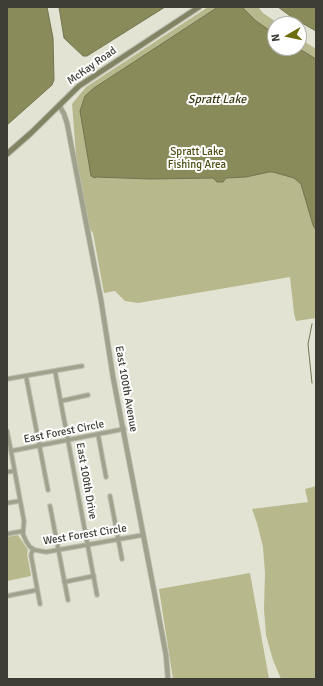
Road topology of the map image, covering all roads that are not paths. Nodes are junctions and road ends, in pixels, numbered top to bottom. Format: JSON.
{"nodes":[{"id":1,"x":199,"y":7,"type":"edge"},
{"id":2,"x":59,"y":105,"type":"junction"},
{"id":3,"x":7,"y":154,"type":"edge"},
{"id":4,"x":82,"y":366,"type":"dead end"},
{"id":5,"x":55,"y":371,"type":"junction"},
{"id":6,"x":26,"y":376,"type":"junction"},
{"id":7,"x":7,"y":380,"type":"edge"},
{"id":8,"x":88,"y":396,"type":"dead end"},
{"id":9,"x":61,"y":401,"type":"junction"},
{"id":10,"x":124,"y":430,"type":"junction"},
{"id":11,"x":7,"y":431,"type":"edge"},
{"id":12,"x":98,"y":434,"type":"junction"},
{"id":13,"x":69,"y":440,"type":"junction"},
{"id":14,"x":40,"y":445,"type":"junction"},
{"id":15,"x":11,"y":451,"type":"junction"},
{"id":16,"x":14,"y":471,"type":"junction"},
{"id":17,"x":7,"y":472,"type":"edge"},
{"id":18,"x":106,"y":477,"type":"dead end"},
{"id":19,"x":48,"y":490,"type":"dead end"},
{"id":20,"x":110,"y":496,"type":"dead end"},
{"id":21,"x":20,"y":501,"type":"junction"},
{"id":22,"x":7,"y":503,"type":"edge"},
{"id":23,"x":50,"y":506,"type":"dead end"},
{"id":24,"x":23,"y":531,"type":"junction"},
{"id":25,"x":7,"y":534,"type":"edge"},
{"id":26,"x":143,"y":535,"type":"junction"},
{"id":27,"x":118,"y":540,"type":"junction"},
{"id":28,"x":88,"y":545,"type":"junction"},
{"id":29,"x":33,"y":549,"type":"junction"},
{"id":30,"x":59,"y":550,"type":"junction"},
{"id":31,"x":122,"y":559,"type":"dead end"},
{"id":32,"x":94,"y":576,"type":"junction"},
{"id":33,"x":64,"y":582,"type":"junction"},
{"id":34,"x":37,"y":590,"type":"junction"},
{"id":35,"x":97,"y":595,"type":"dead end"},
{"id":36,"x":7,"y":596,"type":"edge"},
{"id":37,"x":68,"y":600,"type":"dead end"},
{"id":38,"x":40,"y":604,"type":"dead end"},
{"id":39,"x":168,"y":679,"type":"edge"}],
"edges":[{"from":1,"to":2,"type":"main road","name":"McKay Road"},
{"from":2,"to":3,"type":"main road","name":"McKay Road"},
{"from":2,"to":10,"type":"street","name":"East 100th Avenue"},
{"from":4,"to":5,"type":"street"},
{"from":5,"to":6,"type":"street"},
{"from":5,"to":9,"type":"street","name":"East 100th Drive"},
{"from":6,"to":7,"type":"street"},
{"from":6,"to":14,"type":"street"},
{"from":8,"to":9,"type":"street"},
{"from":9,"to":13,"type":"street","name":"East 100th Drive"},
{"from":10,"to":12,"type":"street","name":"East Forest Circle"},
{"from":10,"to":26,"type":"street","name":"East 100th Avenue"},
{"from":11,"to":15,"type":"street"},
{"from":12,"to":13,"type":"street","name":"East Forest Circle"},
{"from":12,"to":18,"type":"street"},
{"from":13,"to":14,"type":"street","name":"East Forest Circle"},
{"from":13,"to":28,"type":"street","name":"East 100th Drive"},
{"from":14,"to":15,"type":"street","name":"East Forest Circle"},
{"from":14,"to":19,"type":"street"},
{"from":15,"to":16,"type":"street","name":"East Forest Circle"},
{"from":16,"to":17,"type":"street"},
{"from":16,"to":21,"type":"street","name":"East Forest Circle"},
{"from":20,"to":27,"type":"street"},
{"from":21,"to":22,"type":"street"},
{"from":21,"to":24,"type":"street","name":"West Forest Circle"},
{"from":23,"to":30,"type":"street"},
{"from":24,"to":25,"type":"street"},
{"from":24,"to":29,"type":"street","name":"West Forest Circle"},
{"from":26,"to":27,"type":"street","name":"West Forest Circle"},
{"from":26,"to":39,"type":"street","name":"East 100th Avenue"},
{"from":27,"to":28,"type":"street","name":"West Forest Circle"},
{"from":27,"to":31,"type":"street"},
{"from":28,"to":30,"type":"street","name":"West Forest Circle"},
{"from":28,"to":32,"type":"street","name":"East 100th Drive"},
{"from":29,"to":30,"type":"street","name":"West Forest Circle"},
{"from":29,"to":34,"type":"street"},
{"from":30,"to":33,"type":"street"},
{"from":32,"to":33,"type":"street"},
{"from":32,"to":35,"type":"street","name":"East 100th Drive"},
{"from":33,"to":37,"type":"street"},
{"from":34,"to":36,"type":"street"},
{"from":34,"to":38,"type":"street"}]}
